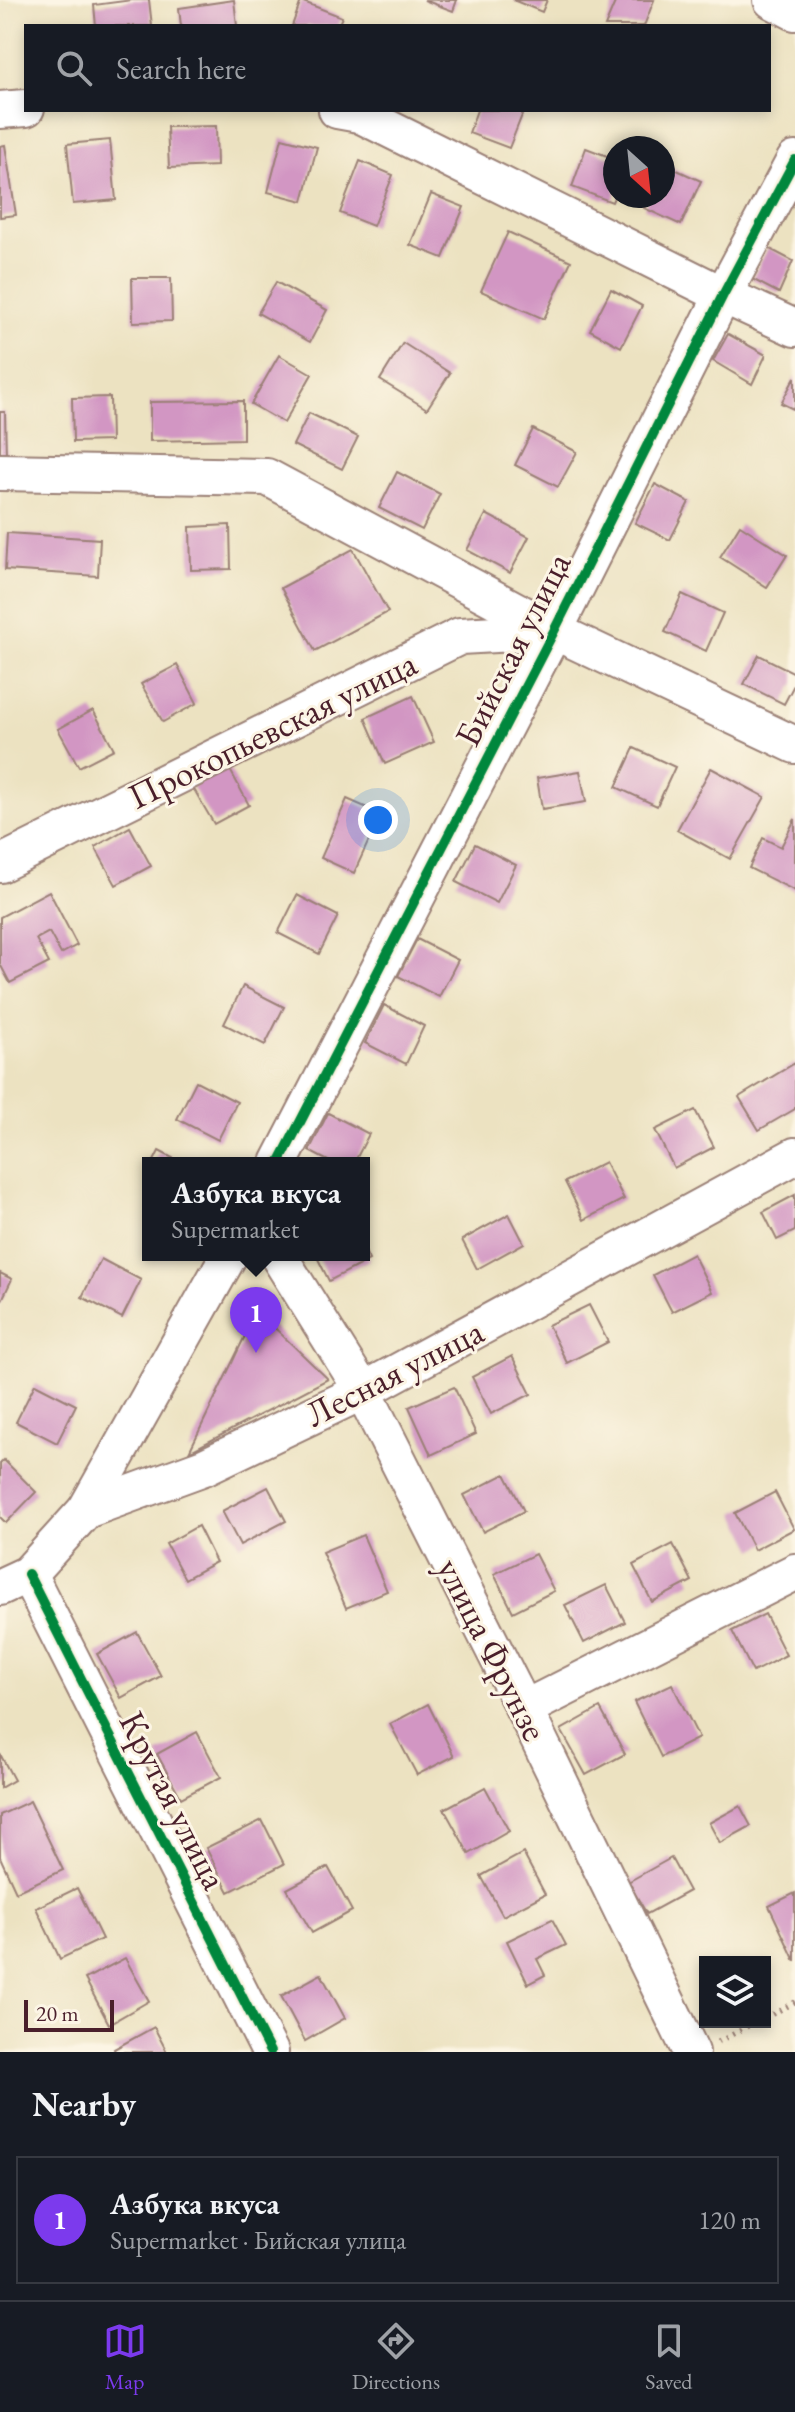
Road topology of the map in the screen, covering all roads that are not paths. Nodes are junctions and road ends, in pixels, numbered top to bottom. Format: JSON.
{"nodes":[{"id":1,"x":772,"y":0,"type":"edge"},
{"id":2,"x":795,"y":12,"type":"edge"},
{"id":3,"x":24,"y":108,"type":"edge"},
{"id":4,"x":0,"y":110,"type":"edge"},
{"id":5,"x":348,"y":112,"type":"edge"},
{"id":6,"x":795,"y":160,"type":"edge"},
{"id":7,"x":723,"y":295,"type":"junction"},
{"id":8,"x":795,"y":328,"type":"edge"},
{"id":9,"x":0,"y":472,"type":"edge"},
{"id":10,"x":554,"y":631,"type":"junction"},
{"id":11,"x":795,"y":745,"type":"edge"},
{"id":12,"x":0,"y":864,"type":"edge"},
{"id":13,"x":795,"y":1156,"type":"edge"},
{"id":14,"x":282,"y":1157,"type":"edge"},
{"id":15,"x":226,"y":1261,"type":"edge"},
{"id":16,"x":282,"y":1261,"type":"edge"},
{"id":17,"x":363,"y":1391,"type":"junction"},
{"id":18,"x":86,"y":1510,"type":"junction"},
{"id":19,"x":795,"y":1572,"type":"edge"},
{"id":20,"x":14,"y":1580,"type":"edge"},
{"id":21,"x":524,"y":1709,"type":"junction"},
{"id":22,"x":700,"y":2049,"type":"edge"},
{"id":23,"x":270,"y":2052,"type":"edge"}],
"edges":[{"from":1,"to":2,"type":"street"},
{"from":3,"to":4,"type":"street"},
{"from":5,"to":7,"type":"street"},
{"from":6,"to":7,"type":"street","name":"Бийская улица"},
{"from":7,"to":8,"type":"street"},
{"from":7,"to":10,"type":"street","name":"Бийская улица"},
{"from":9,"to":10,"type":"street"},
{"from":10,"to":11,"type":"street"},
{"from":10,"to":12,"type":"street","name":"Прокопьевская улица"},
{"from":10,"to":14,"type":"street","name":"Бийская улица"},
{"from":13,"to":17,"type":"street","name":"Лесная улица"},
{"from":15,"to":18,"type":"street"},
{"from":16,"to":17,"type":"street","name":"улица Фрунзе"},
{"from":17,"to":18,"type":"street","name":"Лесная улица"},
{"from":17,"to":21,"type":"street","name":"улица Фрунзе"},
{"from":18,"to":20,"type":"street","name":"Лесная улица"},
{"from":19,"to":21,"type":"street"},
{"from":20,"to":23,"type":"street","name":"Крутая улица"},
{"from":21,"to":22,"type":"street","name":"улица Фрунзе"}]}
